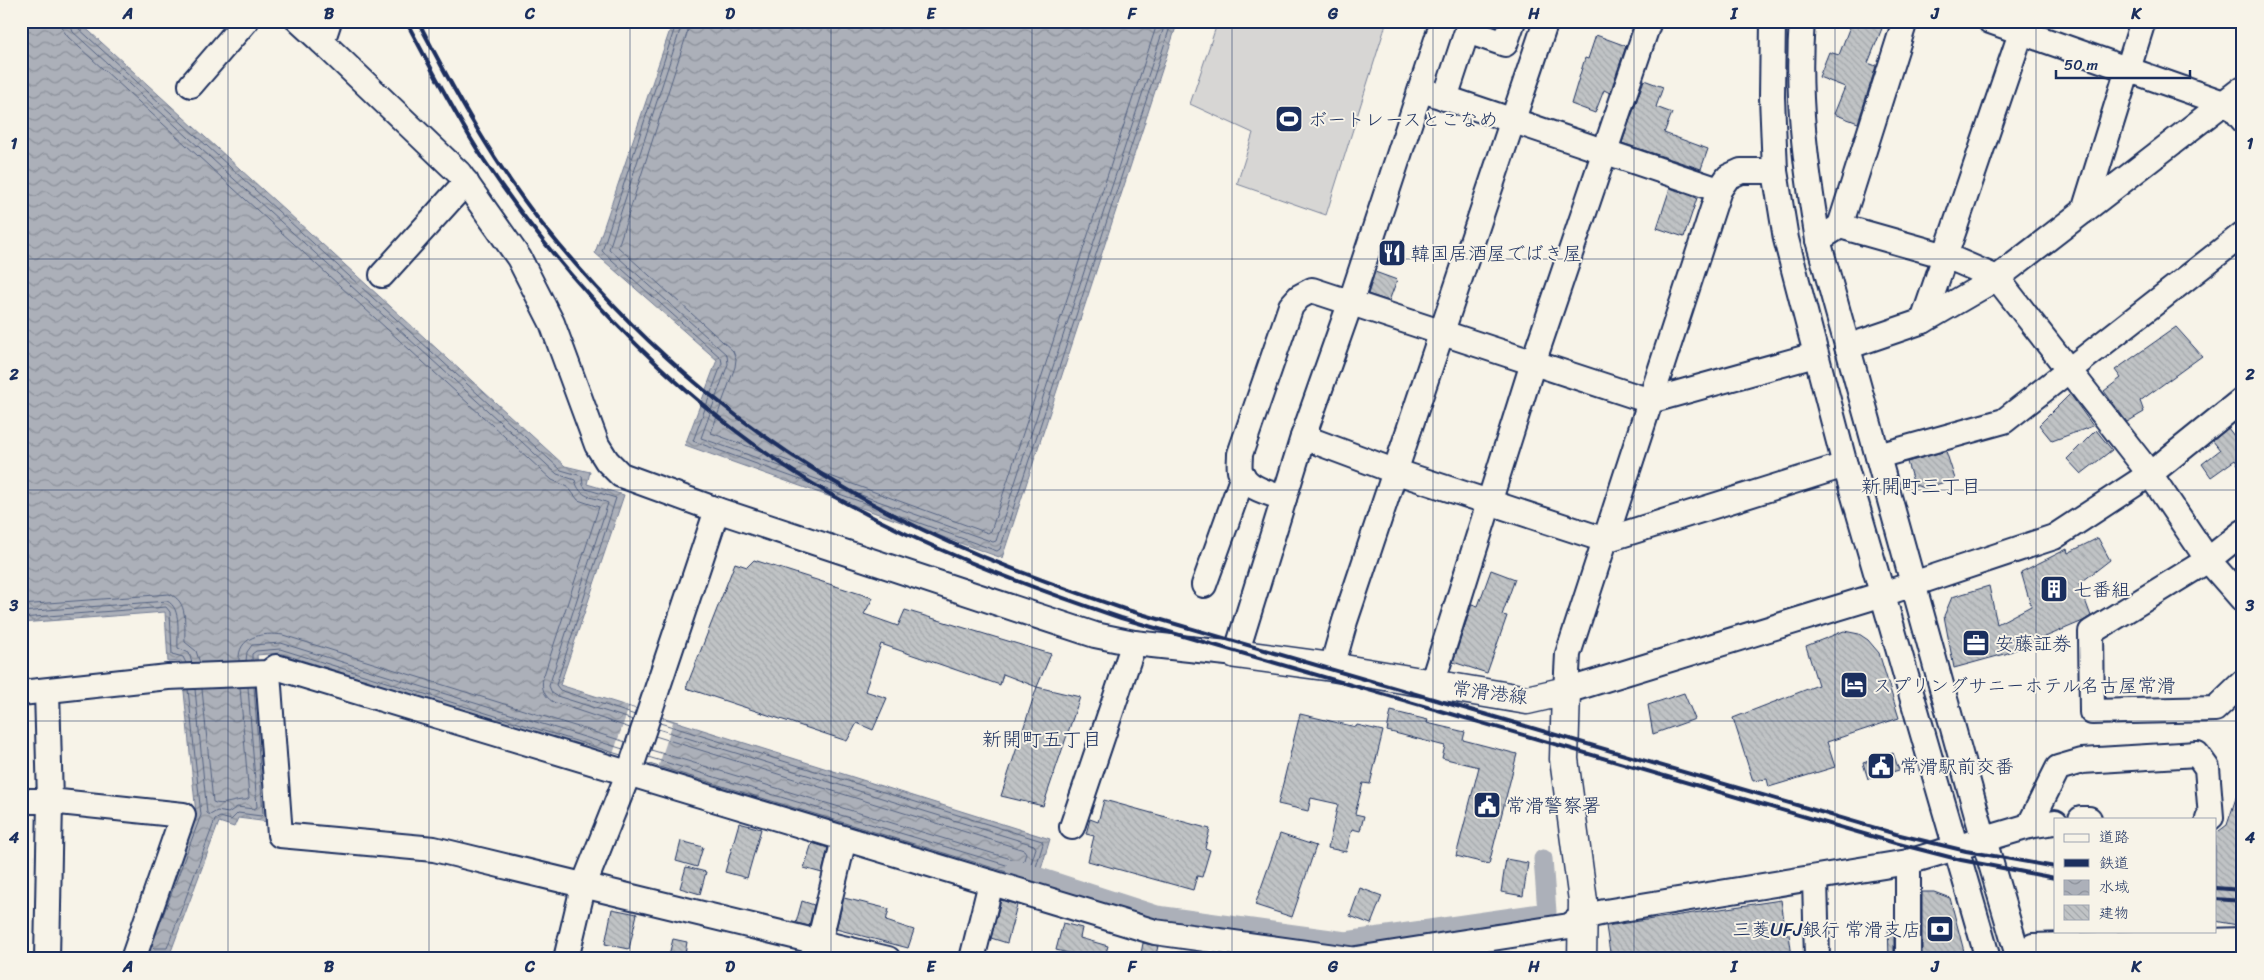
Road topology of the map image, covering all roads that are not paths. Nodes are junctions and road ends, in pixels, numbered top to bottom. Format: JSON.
{"nodes":[{"id":1,"x":246,"y":21,"type":"edge"},
{"id":2,"x":299,"y":21,"type":"edge"},
{"id":3,"x":1444,"y":21,"type":"edge"},
{"id":4,"x":1513,"y":21,"type":"edge"},
{"id":5,"x":1546,"y":21,"type":"edge"},
{"id":6,"x":1649,"y":21,"type":"edge"},
{"id":7,"x":1773,"y":21,"type":"edge"},
{"id":8,"x":1802,"y":21,"type":"edge"},
{"id":9,"x":1905,"y":21,"type":"edge"},
{"id":10,"x":1990,"y":21,"type":"edge"},
{"id":11,"x":2143,"y":21,"type":"edge"},
{"id":12,"x":1468,"y":26,"type":"edge"},
{"id":13,"x":2023,"y":26,"type":"edge"},
{"id":14,"x":325,"y":32,"type":"edge"},
{"id":15,"x":2127,"y":68,"type":"junction"},
{"id":16,"x":191,"y":85,"type":"dead end"},
{"id":17,"x":2243,"y":88,"type":"edge"},
{"id":18,"x":1422,"y":90,"type":"junction"},
{"id":19,"x":1445,"y":98,"type":"junction"},
{"id":20,"x":2224,"y":103,"type":"junction"},
{"id":21,"x":2243,"y":120,"type":"edge"},
{"id":22,"x":1512,"y":121,"type":"junction"},
{"id":23,"x":1605,"y":152,"type":"junction"},
{"id":24,"x":1775,"y":171,"type":"junction"},
{"id":25,"x":466,"y":182,"type":"junction"},
{"id":26,"x":1719,"y":190,"type":"junction"},
{"id":27,"x":2084,"y":211,"type":"junction"},
{"id":28,"x":1840,"y":226,"type":"junction"},
{"id":29,"x":2243,"y":234,"type":"edge"},
{"id":30,"x":1818,"y":240,"type":"junction"},
{"id":31,"x":1946,"y":256,"type":"junction"},
{"id":32,"x":382,"y":275,"type":"dead end"},
{"id":33,"x":1996,"y":278,"type":"junction"},
{"id":34,"x":1350,"y":304,"type":"junction"},
{"id":35,"x":1923,"y":321,"type":"junction"},
{"id":36,"x":1442,"y":334,"type":"junction"},
{"id":37,"x":1847,"y":347,"type":"junction"},
{"id":38,"x":1815,"y":355,"type":"junction"},
{"id":39,"x":1533,"y":363,"type":"junction"},
{"id":40,"x":2068,"y":370,"type":"junction"},
{"id":41,"x":2243,"y":399,"type":"edge"},
{"id":42,"x":1650,"y":401,"type":"junction"},
{"id":43,"x":1303,"y":437,"type":"junction"},
{"id":44,"x":1878,"y":456,"type":"junction"},
{"id":45,"x":1846,"y":465,"type":"junction"},
{"id":46,"x":1394,"y":471,"type":"junction"},
{"id":47,"x":2150,"y":474,"type":"junction"},
{"id":48,"x":1243,"y":476,"type":"junction"},
{"id":49,"x":1284,"y":498,"type":"junction"},
{"id":50,"x":1489,"y":502,"type":"junction"},
{"id":51,"x":717,"y":510,"type":"junction"},
{"id":52,"x":2243,"y":532,"type":"edge"},
{"id":53,"x":1605,"y":540,"type":"junction"},
{"id":54,"x":2208,"y":560,"type":"junction"},
{"id":55,"x":1204,"y":585,"type":"dead end"},
{"id":56,"x":1912,"y":585,"type":"junction"},
{"id":57,"x":1883,"y":594,"type":"junction"},
{"id":58,"x":2243,"y":600,"type":"edge"},
{"id":59,"x":1134,"y":644,"type":"junction"},
{"id":60,"x":1236,"y":654,"type":"junction"},
{"id":61,"x":1332,"y":667,"type":"junction"},
{"id":62,"x":268,"y":673,"type":"junction"},
{"id":63,"x":2243,"y":682,"type":"edge"},
{"id":64,"x":1432,"y":684,"type":"junction"},
{"id":65,"x":47,"y":691,"type":"junction"},
{"id":66,"x":1566,"y":691,"type":"junction"},
{"id":67,"x":21,"y":693,"type":"edge"},
{"id":68,"x":630,"y":770,"type":"junction"},
{"id":69,"x":21,"y":801,"type":"edge"},
{"id":70,"x":50,"y":801,"type":"junction"},
{"id":71,"x":2209,"y":818,"type":"edge"},
{"id":72,"x":2054,"y":822,"type":"edge"},
{"id":73,"x":2029,"y":826,"type":"junction"},
{"id":74,"x":1072,"y":827,"type":"dead end"},
{"id":75,"x":844,"y":839,"type":"junction"},
{"id":76,"x":1984,"y":840,"type":"junction"},
{"id":77,"x":1955,"y":848,"type":"junction"},
{"id":78,"x":1908,"y":862,"type":"junction"},
{"id":79,"x":1814,"y":879,"type":"junction"},
{"id":80,"x":991,"y":884,"type":"junction"},
{"id":81,"x":583,"y":886,"type":"junction"},
{"id":82,"x":1582,"y":917,"type":"junction"},
{"id":83,"x":819,"y":943,"type":"junction"},
{"id":84,"x":2237,"y":946,"type":"edge"},
{"id":85,"x":1221,"y":950,"type":"edge"},
{"id":86,"x":2019,"y":956,"type":"edge"},
{"id":87,"x":47,"y":959,"type":"edge"},
{"id":88,"x":133,"y":959,"type":"edge"},
{"id":89,"x":566,"y":959,"type":"edge"},
{"id":90,"x":888,"y":959,"type":"edge"},
{"id":91,"x":972,"y":959,"type":"edge"},
{"id":92,"x":1349,"y":959,"type":"edge"},
{"id":93,"x":1357,"y":959,"type":"edge"},
{"id":94,"x":1582,"y":959,"type":"edge"},
{"id":95,"x":1817,"y":959,"type":"edge"},
{"id":96,"x":1908,"y":959,"type":"edge"},
{"id":97,"x":1988,"y":959,"type":"edge"}],
"edges":[{"from":1,"to":16,"type":"street"},
{"from":2,"to":14,"type":"street"},
{"from":3,"to":18,"type":"street"},
{"from":4,"to":12,"type":"street"},
{"from":5,"to":22,"type":"street"},
{"from":6,"to":23,"type":"street"},
{"from":7,"to":24,"type":"street"},
{"from":8,"to":30,"type":"street"},
{"from":9,"to":28,"type":"street"},
{"from":10,"to":13,"type":"street"},
{"from":11,"to":15,"type":"street"},
{"from":12,"to":19,"type":"street"},
{"from":13,"to":15,"type":"street"},
{"from":13,"to":31,"type":"street"},
{"from":14,"to":25,"type":"street"},
{"from":15,"to":20,"type":"street"},
{"from":15,"to":27,"type":"street"},
{"from":17,"to":20,"type":"street"},
{"from":18,"to":19,"type":"street"},
{"from":18,"to":34,"type":"street"},
{"from":19,"to":22,"type":"street"},
{"from":20,"to":21,"type":"street"},
{"from":20,"to":27,"type":"street"},
{"from":22,"to":23,"type":"street"},
{"from":22,"to":36,"type":"street"},
{"from":23,"to":26,"type":"street"},
{"from":23,"to":39,"type":"street"},
{"from":24,"to":26,"type":"street"},
{"from":24,"to":38,"type":"street"},
{"from":25,"to":32,"type":"street"},
{"from":25,"to":51,"type":"street"},
{"from":26,"to":42,"type":"street"},
{"from":27,"to":33,"type":"street"},
{"from":28,"to":30,"type":"street"},
{"from":28,"to":31,"type":"street"},
{"from":29,"to":40,"type":"street"},
{"from":30,"to":37,"type":"street"},
{"from":31,"to":33,"type":"street"},
{"from":31,"to":35,"type":"street"},
{"from":33,"to":35,"type":"street"},
{"from":33,"to":40,"type":"street"},
{"from":34,"to":36,"type":"street"},
{"from":34,"to":43,"type":"street"},
{"from":34,"to":48,"type":"street"},
{"from":35,"to":37,"type":"street"},
{"from":36,"to":39,"type":"street"},
{"from":36,"to":46,"type":"street"},
{"from":37,"to":44,"type":"street"},
{"from":38,"to":42,"type":"street"},
{"from":38,"to":45,"type":"street"},
{"from":39,"to":42,"type":"street"},
{"from":39,"to":50,"type":"street"},
{"from":40,"to":44,"type":"street"},
{"from":40,"to":47,"type":"street"},
{"from":41,"to":47,"type":"street"},
{"from":42,"to":53,"type":"street"},
{"from":43,"to":46,"type":"street"},
{"from":43,"to":49,"type":"street"},
{"from":44,"to":56,"type":"street"},
{"from":45,"to":53,"type":"street"},
{"from":45,"to":57,"type":"street"},
{"from":46,"to":50,"type":"street"},
{"from":46,"to":61,"type":"street"},
{"from":47,"to":54,"type":"street"},
{"from":47,"to":56,"type":"street"},
{"from":48,"to":49,"type":"street"},
{"from":48,"to":55,"type":"street"},
{"from":49,"to":60,"type":"street"},
{"from":50,"to":53,"type":"street"},
{"from":50,"to":64,"type":"street"},
{"from":51,"to":59,"type":"street"},
{"from":51,"to":68,"type":"street"},
{"from":52,"to":54,"type":"street"},
{"from":53,"to":66,"type":"street"},
{"from":54,"to":58,"type":"street"},
{"from":54,"to":63,"type":"street"},
{"from":56,"to":57,"type":"street"},
{"from":56,"to":76,"type":"street"},
{"from":57,"to":66,"type":"street"},
{"from":57,"to":77,"type":"street"},
{"from":59,"to":60,"type":"street"},
{"from":59,"to":74,"type":"street"},
{"from":60,"to":61,"type":"main road","name":"常滑港線"},
{"from":61,"to":64,"type":"main road","name":"常滑港線"},
{"from":62,"to":65,"type":"street"},
{"from":62,"to":68,"type":"street"},
{"from":62,"to":81,"type":"street"},
{"from":64,"to":66,"type":"main road","name":"常滑港線"},
{"from":65,"to":67,"type":"street"},
{"from":65,"to":70,"type":"street"},
{"from":66,"to":82,"type":"main road"},
{"from":68,"to":75,"type":"street"},
{"from":68,"to":81,"type":"street"},
{"from":69,"to":70,"type":"street"},
{"from":70,"to":87,"type":"street"},
{"from":70,"to":88,"type":"street"},
{"from":71,"to":73,"type":"street"},
{"from":72,"to":73,"type":"street"},
{"from":73,"to":76,"type":"street"},
{"from":75,"to":80,"type":"street"},
{"from":75,"to":83,"type":"street"},
{"from":76,"to":77,"type":"street"},
{"from":76,"to":86,"type":"street"},
{"from":77,"to":78,"type":"street"},
{"from":77,"to":97,"type":"street"},
{"from":78,"to":79,"type":"street"},
{"from":78,"to":96,"type":"street"},
{"from":79,"to":82,"type":"street"},
{"from":79,"to":95,"type":"street"},
{"from":80,"to":85,"type":"street"},
{"from":80,"to":91,"type":"street"},
{"from":81,"to":83,"type":"street"},
{"from":81,"to":89,"type":"street"},
{"from":82,"to":93,"type":"street"},
{"from":82,"to":94,"type":"main road"},
{"from":83,"to":90,"type":"street"},
{"from":84,"to":86,"type":"street"},
{"from":85,"to":92,"type":"street"}]}
